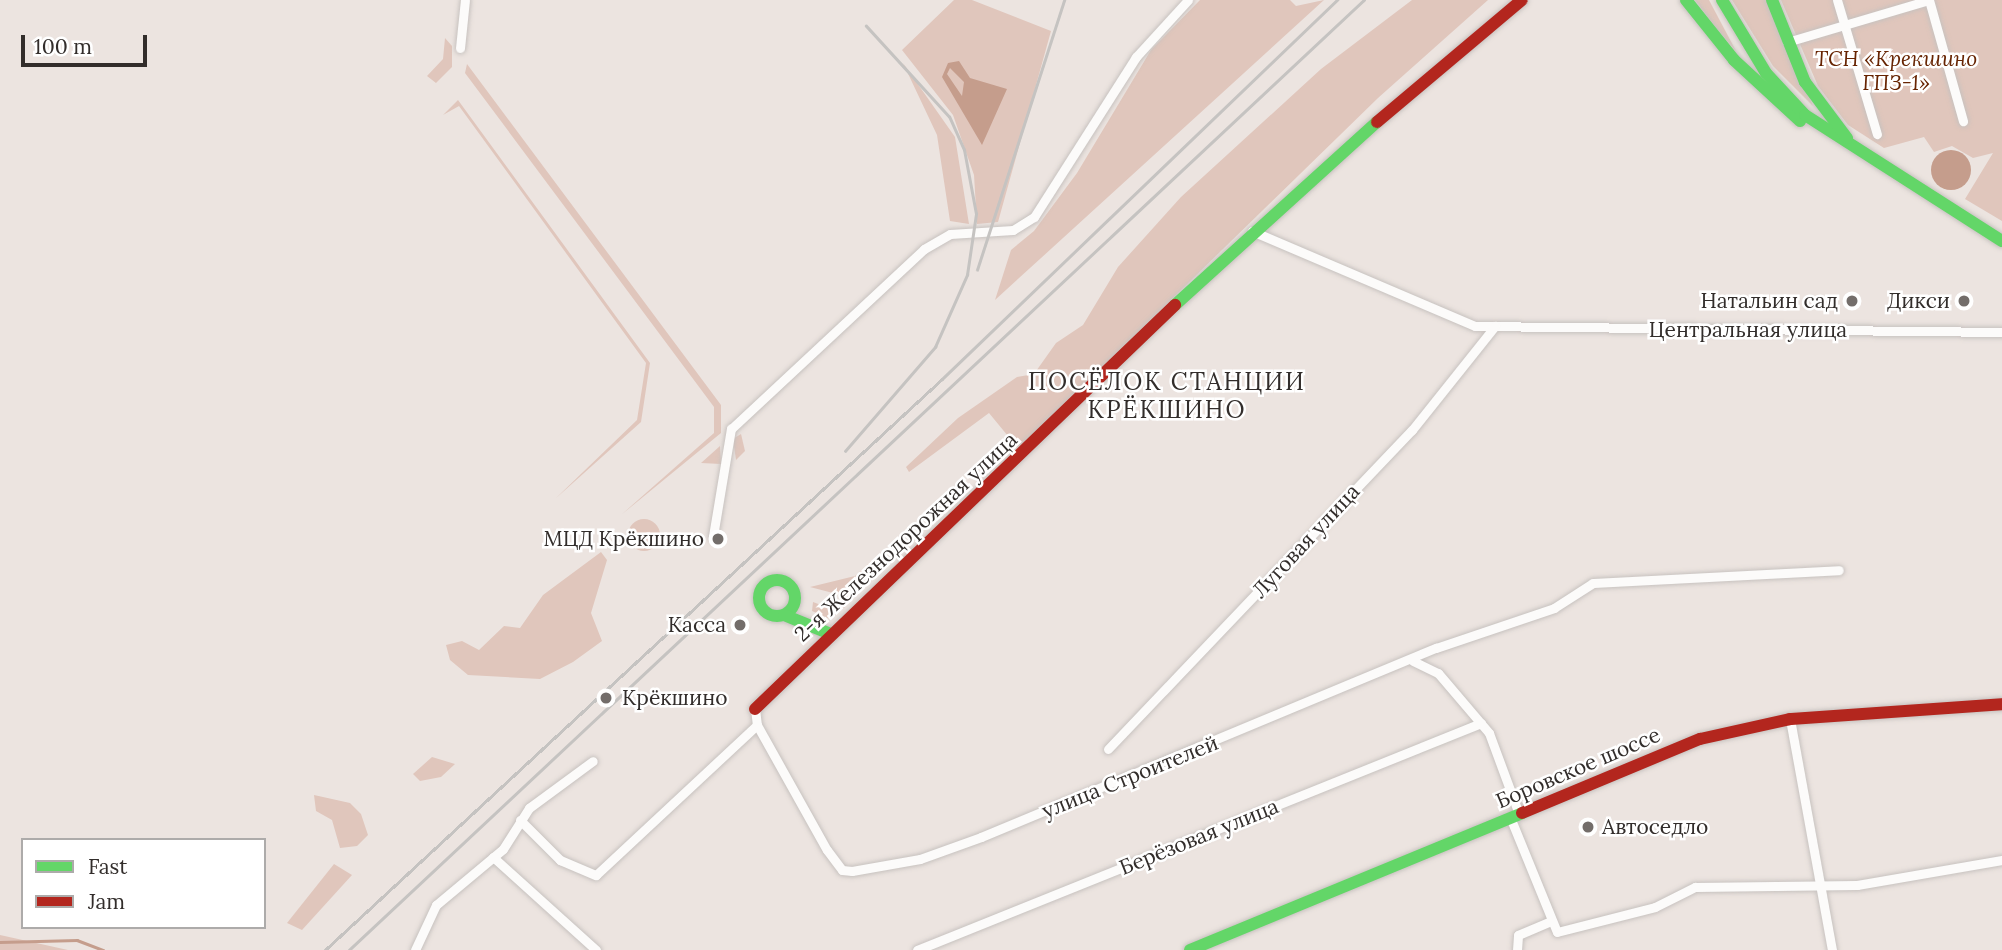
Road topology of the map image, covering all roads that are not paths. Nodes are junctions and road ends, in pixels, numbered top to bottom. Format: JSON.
{"nodes":[{"id":1,"x":466,"y":0,"type":"edge"},
{"id":2,"x":1188,"y":0,"type":"edge"},
{"id":3,"x":1522,"y":0,"type":"edge"},
{"id":4,"x":1686,"y":0,"type":"edge"},
{"id":5,"x":1722,"y":0,"type":"edge"},
{"id":6,"x":1772,"y":0,"type":"edge"},
{"id":7,"x":1837,"y":0,"type":"edge"},
{"id":8,"x":1929,"y":0,"type":"edge"},
{"id":9,"x":1844,"y":26,"type":"junction"},
{"id":10,"x":1787,"y":42,"type":"junction"},
{"id":11,"x":460,"y":48,"type":"dead end"},
{"id":12,"x":1963,"y":121,"type":"dead end"},
{"id":13,"x":1877,"y":134,"type":"dead end"},
{"id":14,"x":1893,"y":173,"type":"junction"},
{"id":15,"x":1252,"y":230,"type":"junction"},
{"id":16,"x":2002,"y":241,"type":"edge"},
{"id":17,"x":1495,"y":326,"type":"junction"},
{"id":18,"x":2002,"y":332,"type":"edge"},
{"id":19,"x":713,"y":536,"type":"dead end"},
{"id":20,"x":1839,"y":570,"type":"dead end"},
{"id":21,"x":791,"y":613,"type":"dead end"},
{"id":22,"x":828,"y":633,"type":"junction"},
{"id":23,"x":1413,"y":661,"type":"junction"},
{"id":24,"x":2002,"y":704,"type":"edge"},
{"id":25,"x":755,"y":709,"type":"joint"},
{"id":26,"x":1790,"y":719,"type":"junction"},
{"id":27,"x":1481,"y":723,"type":"junction"},
{"id":28,"x":757,"y":724,"type":"junction"},
{"id":29,"x":1108,"y":749,"type":"dead end"},
{"id":30,"x":593,"y":761,"type":"dead end"},
{"id":31,"x":1515,"y":816,"type":"junction"},
{"id":32,"x":520,"y":820,"type":"junction"},
{"id":33,"x":493,"y":857,"type":"junction"},
{"id":34,"x":2002,"y":860,"type":"edge"},
{"id":35,"x":1821,"y":884,"type":"junction"},
{"id":36,"x":1549,"y":925,"type":"junction"},
{"id":37,"x":415,"y":950,"type":"edge"},
{"id":38,"x":596,"y":950,"type":"edge"},
{"id":39,"x":917,"y":950,"type":"edge"},
{"id":40,"x":1190,"y":950,"type":"edge"},
{"id":41,"x":1517,"y":950,"type":"edge"},
{"id":42,"x":1832,"y":950,"type":"edge"}],
"edges":[{"from":1,"to":11,"type":"street"},
{"from":2,"to":19,"type":"street"},
{"from":3,"to":15,"type":"street","name":"2-я Железнодорожная улица"},
{"from":4,"to":14,"type":"street"},
{"from":5,"to":14,"type":"street"},
{"from":6,"to":10,"type":"street"},
{"from":7,"to":9,"type":"street"},
{"from":8,"to":9,"type":"street"},
{"from":8,"to":12,"type":"street"},
{"from":9,"to":10,"type":"street"},
{"from":9,"to":13,"type":"street"},
{"from":10,"to":14,"type":"street"},
{"from":14,"to":16,"type":"street"},
{"from":15,"to":17,"type":"street","name":"Центральная улица"},
{"from":15,"to":22,"type":"street","name":"2-я Железнодорожная улица"},
{"from":17,"to":18,"type":"street","name":"Центральная улица"},
{"from":17,"to":29,"type":"street","name":"Луговая улица"},
{"from":20,"to":23,"type":"street","name":"улица Строителей"},
{"from":21,"to":22,"type":"street"},
{"from":22,"to":25,"type":"street","name":"2-я Железнодорожная улица"},
{"from":23,"to":27,"type":"street"},
{"from":23,"to":28,"type":"street","name":"улица Строителей"},
{"from":24,"to":26,"type":"street","name":"Боровское шоссе"},
{"from":25,"to":28,"type":"street","name":"2-я Железнодорожная улица"},
{"from":26,"to":31,"type":"street","name":"Боровское шоссе"},
{"from":26,"to":35,"type":"street"},
{"from":27,"to":31,"type":"street"},
{"from":27,"to":39,"type":"street","name":"Берёзовая улица"},
{"from":28,"to":32,"type":"street"},
{"from":30,"to":32,"type":"street"},
{"from":31,"to":36,"type":"street"},
{"from":31,"to":40,"type":"street","name":"Боровское шоссе"},
{"from":32,"to":33,"type":"street"},
{"from":33,"to":37,"type":"street"},
{"from":33,"to":38,"type":"street"},
{"from":34,"to":35,"type":"street"},
{"from":35,"to":36,"type":"street"},
{"from":35,"to":42,"type":"street"},
{"from":36,"to":41,"type":"street"}]}
